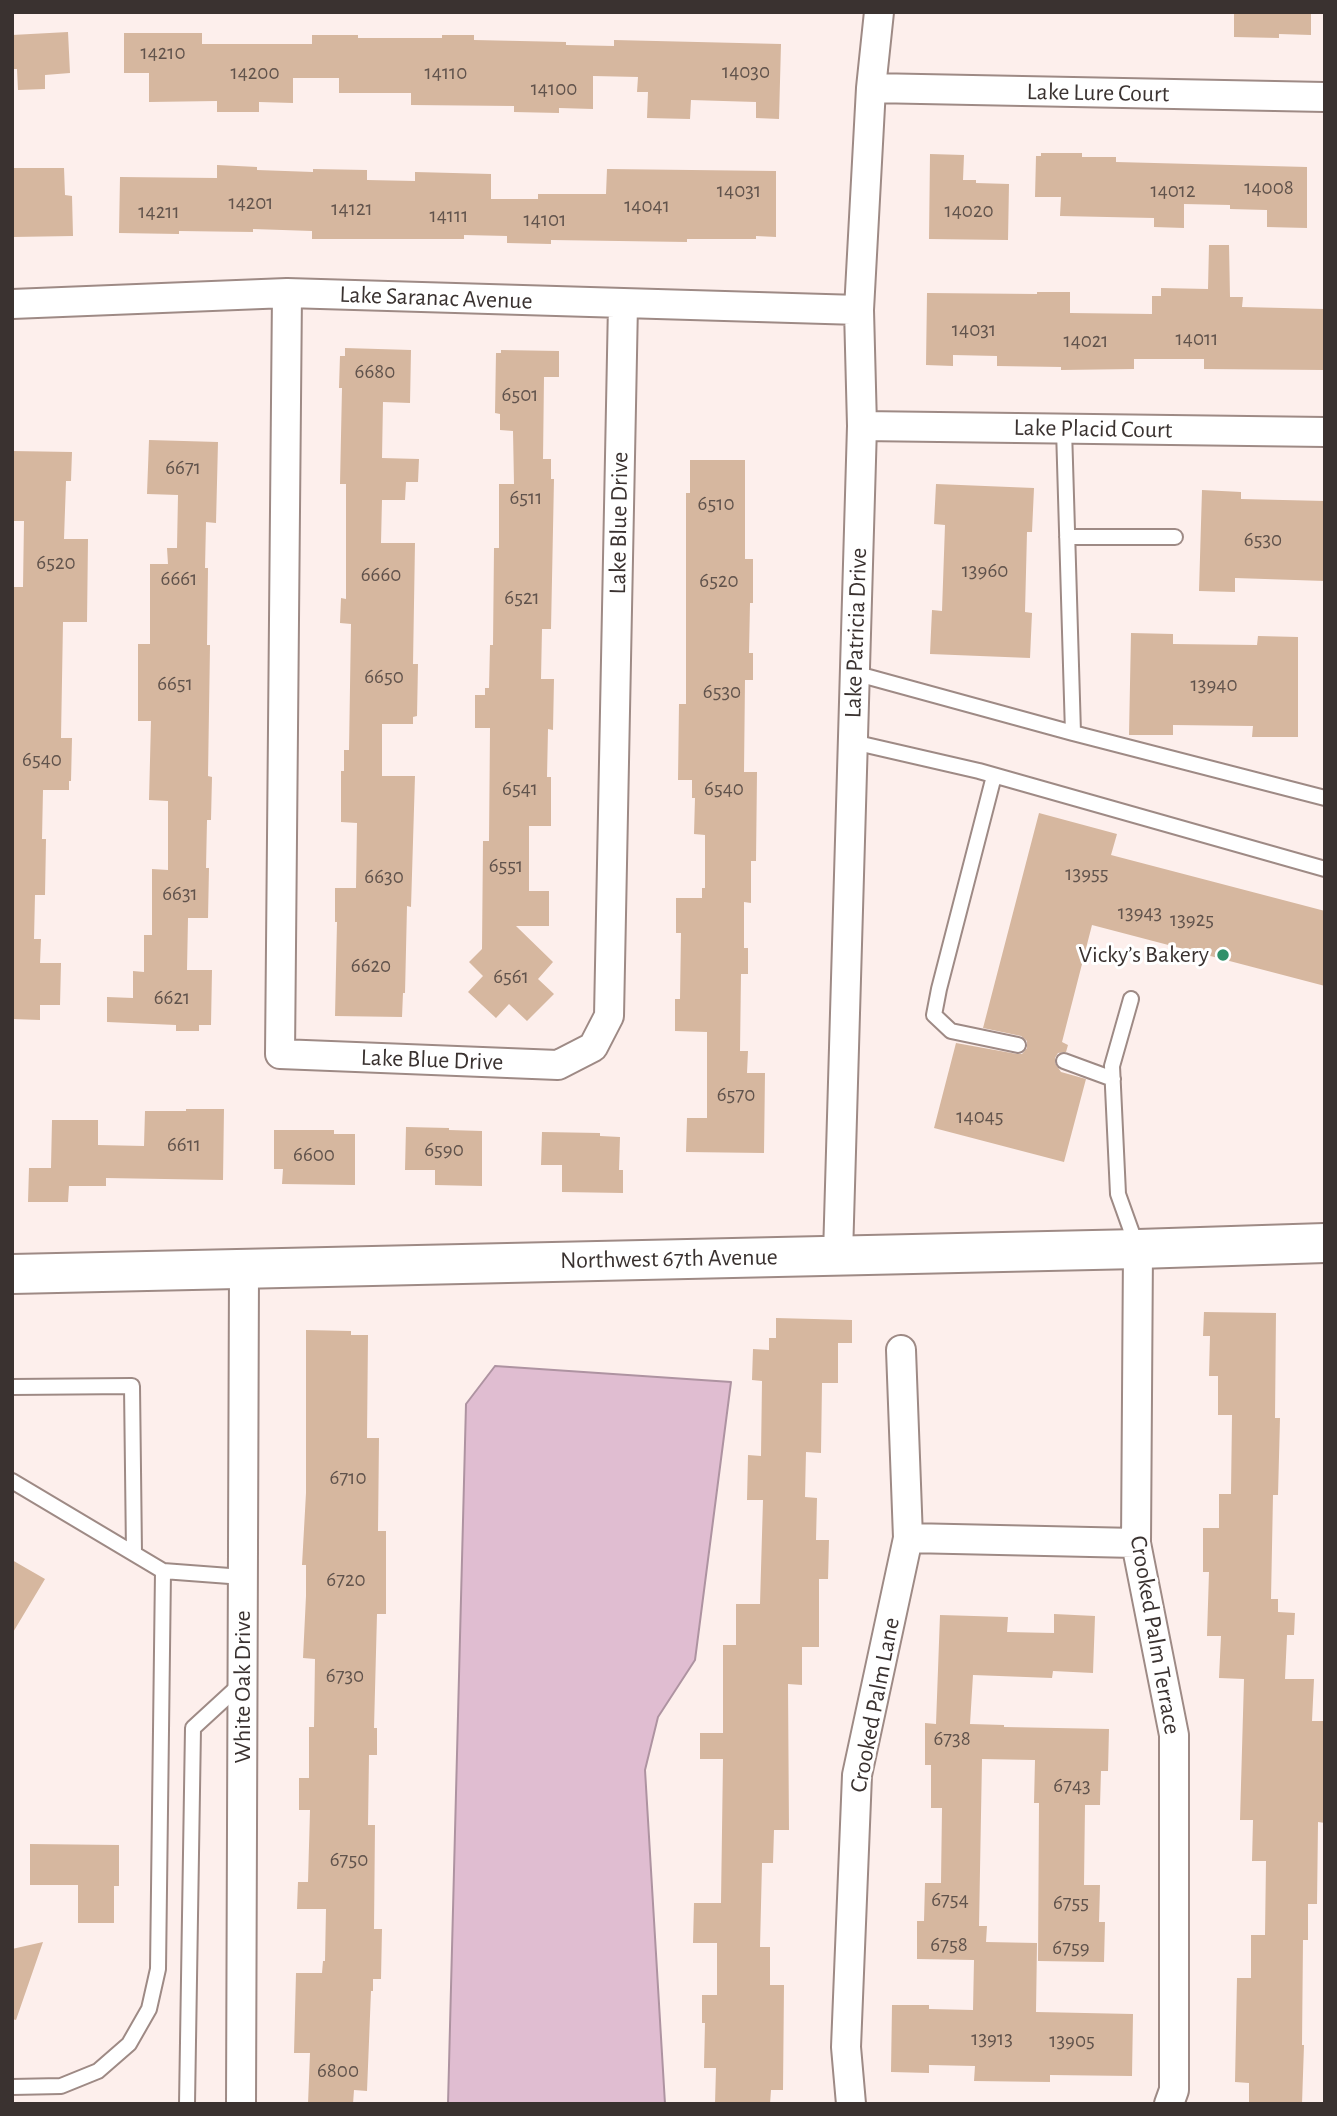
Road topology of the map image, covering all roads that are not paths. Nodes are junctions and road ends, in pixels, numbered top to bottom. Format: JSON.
{"nodes":[{"id":1,"x":878,"y":12,"type":"edge"},
{"id":2,"x":871,"y":88,"type":"junction"},
{"id":3,"x":1325,"y":97,"type":"edge"},
{"id":4,"x":287,"y":293,"type":"junction"},
{"id":5,"x":12,"y":304,"type":"edge"},
{"id":6,"x":623,"y":304,"type":"junction"},
{"id":7,"x":859,"y":310,"type":"junction"},
{"id":8,"x":862,"y":426,"type":"junction"},
{"id":9,"x":1064,"y":429,"type":"junction"},
{"id":10,"x":1325,"y":432,"type":"edge"},
{"id":11,"x":1067,"y":537,"type":"junction"},
{"id":12,"x":1175,"y":537,"type":"dead end"},
{"id":13,"x":854,"y":673,"type":"junction"},
{"id":14,"x":1073,"y":733,"type":"junction"},
{"id":15,"x":853,"y":742,"type":"junction"},
{"id":16,"x":994,"y":776,"type":"junction"},
{"id":17,"x":1325,"y":798,"type":"edge"},
{"id":18,"x":1325,"y":869,"type":"edge"},
{"id":19,"x":1131,"y":999,"type":"dead end"},
{"id":20,"x":1018,"y":1045,"type":"dead end"},
{"id":21,"x":1064,"y":1061,"type":"dead end"},
{"id":22,"x":1113,"y":1079,"type":"junction"},
{"id":23,"x":1325,"y":1243,"type":"edge"},
{"id":24,"x":1138,"y":1249,"type":"junction"},
{"id":25,"x":838,"y":1255,"type":"junction"},
{"id":26,"x":244,"y":1270,"type":"junction"},
{"id":27,"x":12,"y":1274,"type":"edge"},
{"id":28,"x":901,"y":1350,"type":"dead end"},
{"id":29,"x":12,"y":1387,"type":"edge"},
{"id":30,"x":12,"y":1481,"type":"edge"},
{"id":31,"x":908,"y":1538,"type":"junction"},
{"id":32,"x":1136,"y":1543,"type":"junction"},
{"id":33,"x":134,"y":1553,"type":"junction"},
{"id":34,"x":163,"y":1571,"type":"junction"},
{"id":35,"x":243,"y":1577,"type":"junction"},
{"id":36,"x":243,"y":1682,"type":"junction"},
{"id":37,"x":12,"y":2088,"type":"edge"},
{"id":38,"x":187,"y":2104,"type":"edge"},
{"id":39,"x":241,"y":2104,"type":"edge"},
{"id":40,"x":851,"y":2104,"type":"edge"},
{"id":41,"x":1169,"y":2104,"type":"edge"}],
"edges":[{"from":1,"to":2,"type":"street","name":"Lake Patricia Drive"},
{"from":2,"to":3,"type":"street","name":"Lake Lure Court"},
{"from":2,"to":7,"type":"street","name":"Lake Patricia Drive"},
{"from":4,"to":5,"type":"street","name":"Lake Saranac Avenue"},
{"from":4,"to":6,"type":"street","name":"Lake Saranac Avenue"},
{"from":4,"to":6,"type":"street","name":"Lake Blue Drive"},
{"from":6,"to":7,"type":"street","name":"Lake Saranac Avenue"},
{"from":7,"to":8,"type":"street","name":"Lake Patricia Drive"},
{"from":8,"to":9,"type":"street","name":"Lake Placid Court"},
{"from":8,"to":13,"type":"street","name":"Lake Patricia Drive"},
{"from":9,"to":10,"type":"street","name":"Lake Placid Court"},
{"from":9,"to":11,"type":"lane"},
{"from":11,"to":12,"type":"lane"},
{"from":11,"to":14,"type":"lane"},
{"from":13,"to":14,"type":"lane"},
{"from":13,"to":15,"type":"street","name":"Lake Patricia Drive"},
{"from":14,"to":17,"type":"lane"},
{"from":15,"to":16,"type":"lane"},
{"from":15,"to":25,"type":"street","name":"Lake Patricia Drive"},
{"from":16,"to":18,"type":"lane"},
{"from":16,"to":20,"type":"lane"},
{"from":19,"to":22,"type":"lane"},
{"from":21,"to":22,"type":"lane"},
{"from":22,"to":24,"type":"lane"},
{"from":23,"to":24,"type":"main road","name":"Northwest 67th Avenue"},
{"from":24,"to":25,"type":"main road","name":"Northwest 67th Avenue"},
{"from":24,"to":32,"type":"street","name":"Crooked Palm Terrace"},
{"from":25,"to":26,"type":"main road","name":"Northwest 67th Avenue"},
{"from":26,"to":27,"type":"main road","name":"Northwest 67th Avenue"},
{"from":26,"to":35,"type":"street","name":"White Oak Drive"},
{"from":28,"to":31,"type":"street","name":"Crooked Palm Lane"},
{"from":29,"to":33,"type":"lane"},
{"from":30,"to":33,"type":"lane"},
{"from":31,"to":32,"type":"street"},
{"from":31,"to":40,"type":"street","name":"Crooked Palm Lane"},
{"from":32,"to":41,"type":"street","name":"Crooked Palm Terrace"},
{"from":33,"to":34,"type":"lane"},
{"from":34,"to":35,"type":"lane"},
{"from":34,"to":37,"type":"lane"},
{"from":35,"to":36,"type":"street","name":"White Oak Drive"},
{"from":36,"to":38,"type":"lane"},
{"from":36,"to":39,"type":"street","name":"White Oak Drive"}]}
